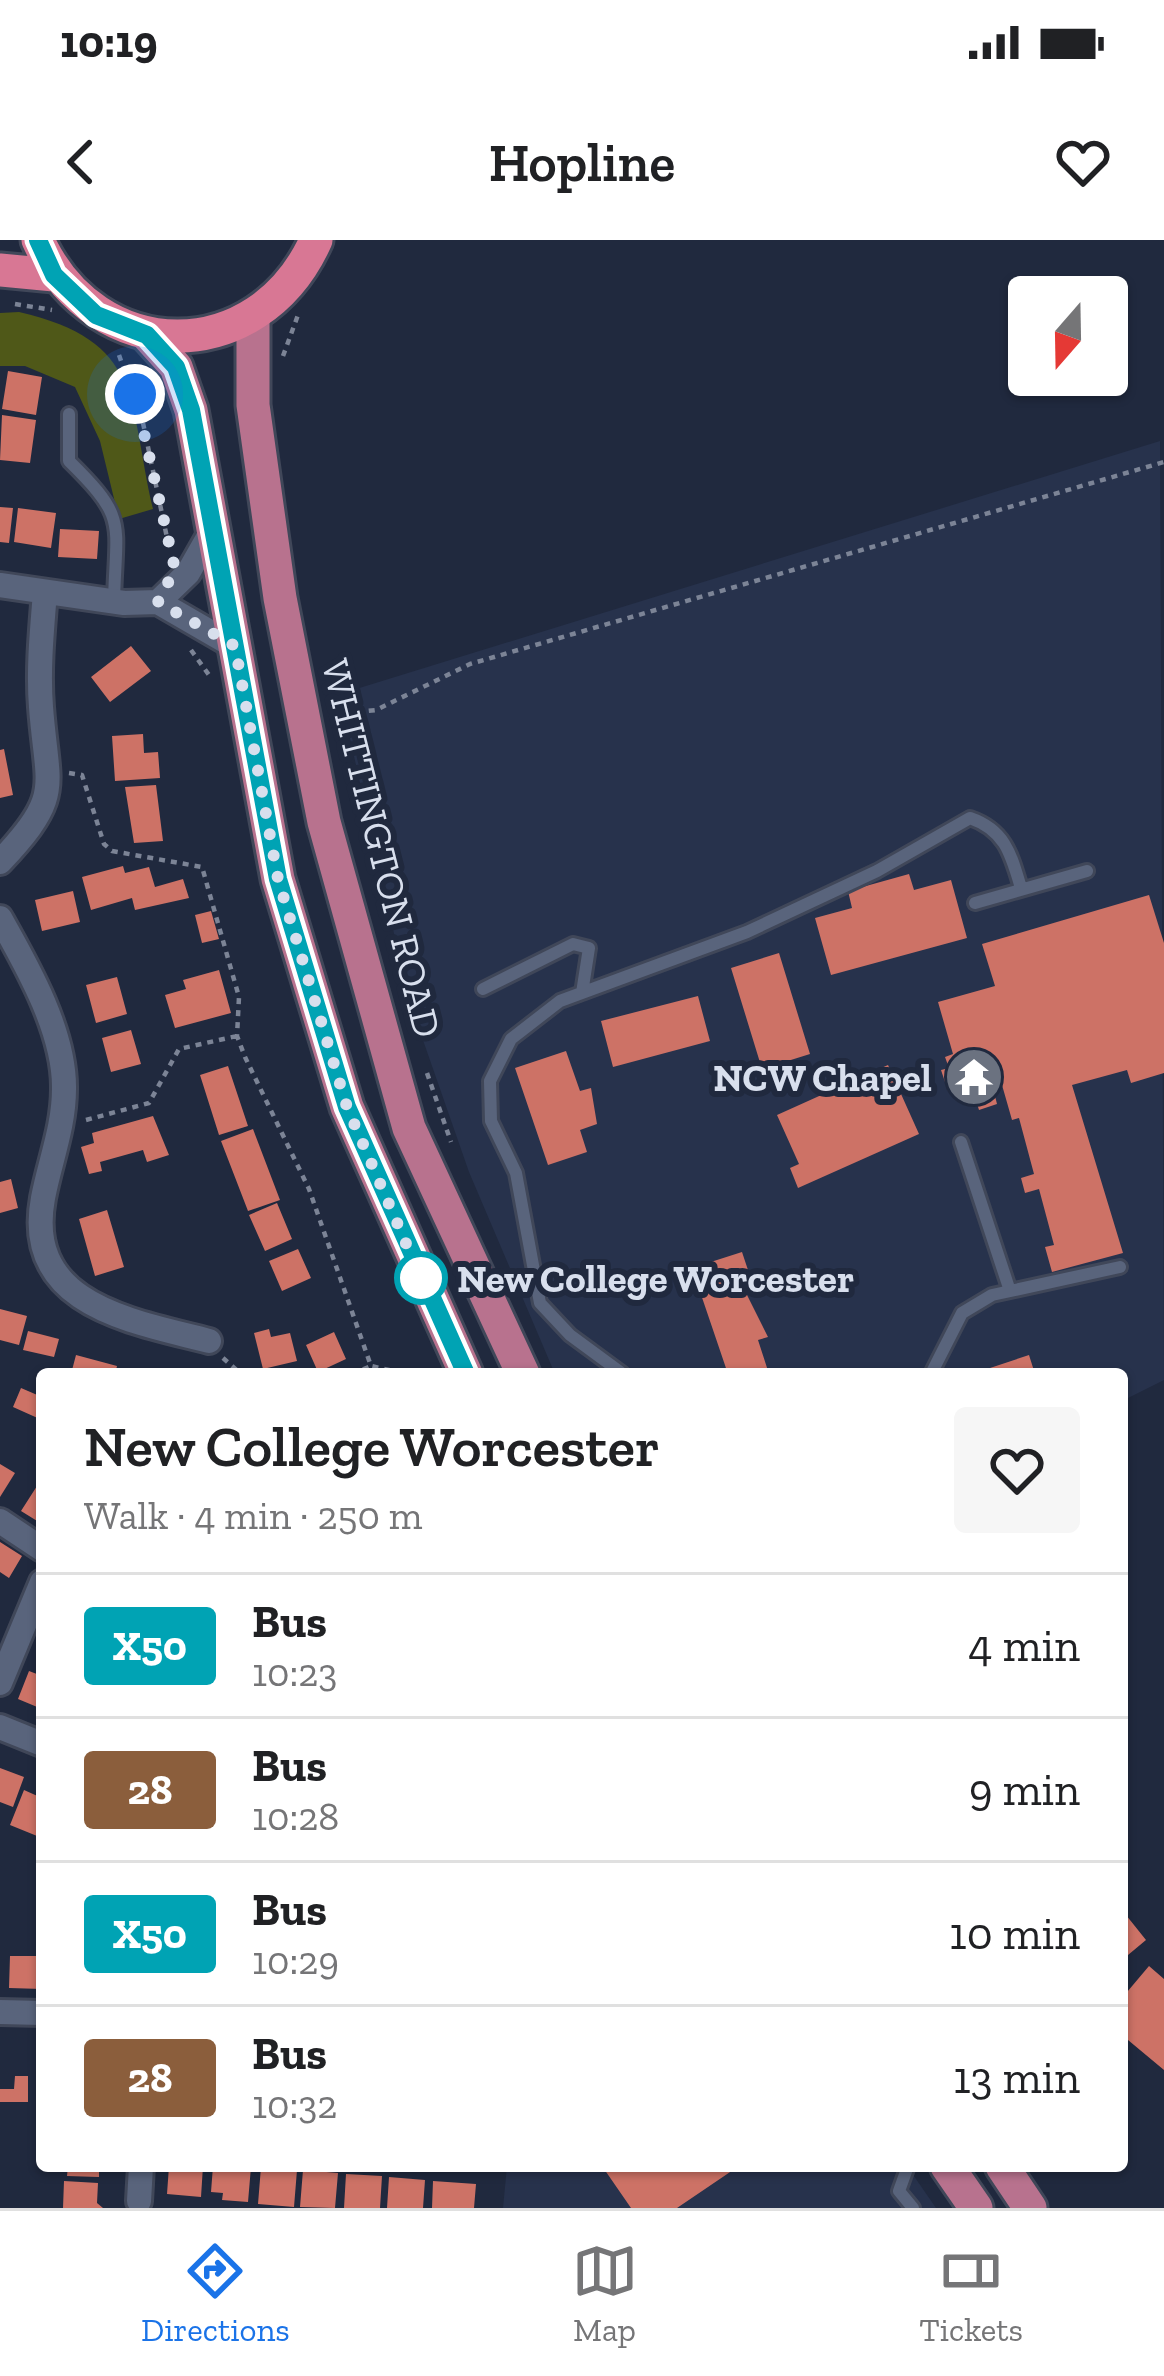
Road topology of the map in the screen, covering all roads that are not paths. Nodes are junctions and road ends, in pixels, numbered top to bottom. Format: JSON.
{"nodes":[{"id":1,"x":38,"y":240,"type":"edge"},
{"id":2,"x":316,"y":240,"type":"edge"},
{"id":3,"x":54,"y":275,"type":"junction"},
{"id":4,"x":2,"y":286,"type":"edge"},
{"id":5,"x":254,"y":317,"type":"junction"},
{"id":6,"x":147,"y":335,"type":"junction"},
{"id":7,"x":69,"y":414,"type":"dead end"},
{"id":8,"x":213,"y":529,"type":"junction"},
{"id":9,"x":0,"y":585,"type":"edge"},
{"id":10,"x":45,"y":592,"type":"junction"},
{"id":11,"x":114,"y":602,"type":"junction"},
{"id":12,"x":158,"y":602,"type":"junction"},
{"id":13,"x":235,"y":646,"type":"junction"},
{"id":14,"x":0,"y":862,"type":"edge"},
{"id":15,"x":1087,"y":871,"type":"dead end"},
{"id":16,"x":1021,"y":888,"type":"junction"},
{"id":17,"x":975,"y":903,"type":"dead end"},
{"id":18,"x":0,"y":918,"type":"edge"},
{"id":19,"x":483,"y":989,"type":"dead end"},
{"id":20,"x":582,"y":993,"type":"junction"},
{"id":21,"x":961,"y":1142,"type":"dead end"},
{"id":22,"x":1120,"y":1267,"type":"dead end"},
{"id":23,"x":1010,"y":1291,"type":"junction"},
{"id":24,"x":208,"y":1341,"type":"dead end"},
{"id":25,"x":463,"y":1368,"type":"edge"},
{"id":26,"x":520,"y":1368,"type":"edge"},
{"id":27,"x":615,"y":1368,"type":"edge"},
{"id":28,"x":934,"y":1368,"type":"edge"},
{"id":29,"x":0,"y":1521,"type":"edge"},
{"id":30,"x":36,"y":1545,"type":"edge"},
{"id":31,"x":36,"y":1596,"type":"edge"},
{"id":32,"x":0,"y":1683,"type":"edge"},
{"id":33,"x":0,"y":1727,"type":"edge"},
{"id":34,"x":36,"y":1742,"type":"edge"},
{"id":35,"x":0,"y":2012,"type":"edge"},
{"id":36,"x":36,"y":2013,"type":"edge"},
{"id":37,"x":141,"y":2172,"type":"edge"},
{"id":38,"x":906,"y":2172,"type":"edge"},
{"id":39,"x":950,"y":2172,"type":"edge"},
{"id":40,"x":1006,"y":2172,"type":"edge"},
{"id":41,"x":139,"y":2201,"type":"dead end"},
{"id":42,"x":913,"y":2208,"type":"edge"},
{"id":43,"x":976,"y":2208,"type":"edge"},
{"id":44,"x":1030,"y":2208,"type":"edge"}],
"edges":[{"from":1,"to":3,"type":"highway"},
{"from":2,"to":5,"type":"highway"},
{"from":3,"to":4,"type":"highway"},
{"from":3,"to":6,"type":"highway"},
{"from":5,"to":6,"type":"highway"},
{"from":5,"to":26,"type":"main road","name":"WHITTINGTON ROAD"},
{"from":6,"to":8,"type":"main road"},
{"from":7,"to":11,"type":"lane"},
{"from":8,"to":12,"type":"street"},
{"from":8,"to":13,"type":"main road"},
{"from":9,"to":10,"type":"street"},
{"from":10,"to":11,"type":"street"},
{"from":10,"to":14,"type":"street"},
{"from":11,"to":12,"type":"street"},
{"from":12,"to":13,"type":"street"},
{"from":13,"to":25,"type":"main road"},
{"from":15,"to":16,"type":"lane"},
{"from":16,"to":17,"type":"lane"},
{"from":16,"to":20,"type":"lane"},
{"from":18,"to":24,"type":"street"},
{"from":19,"to":20,"type":"lane"},
{"from":20,"to":27,"type":"lane"},
{"from":21,"to":23,"type":"lane"},
{"from":22,"to":23,"type":"lane"},
{"from":23,"to":28,"type":"lane"},
{"from":29,"to":30,"type":"street"},
{"from":31,"to":32,"type":"street"},
{"from":33,"to":34,"type":"street"},
{"from":35,"to":36,"type":"street"},
{"from":37,"to":41,"type":"street"},
{"from":38,"to":42,"type":"lane"},
{"from":39,"to":43,"type":"main road"},
{"from":40,"to":44,"type":"main road"}]}
